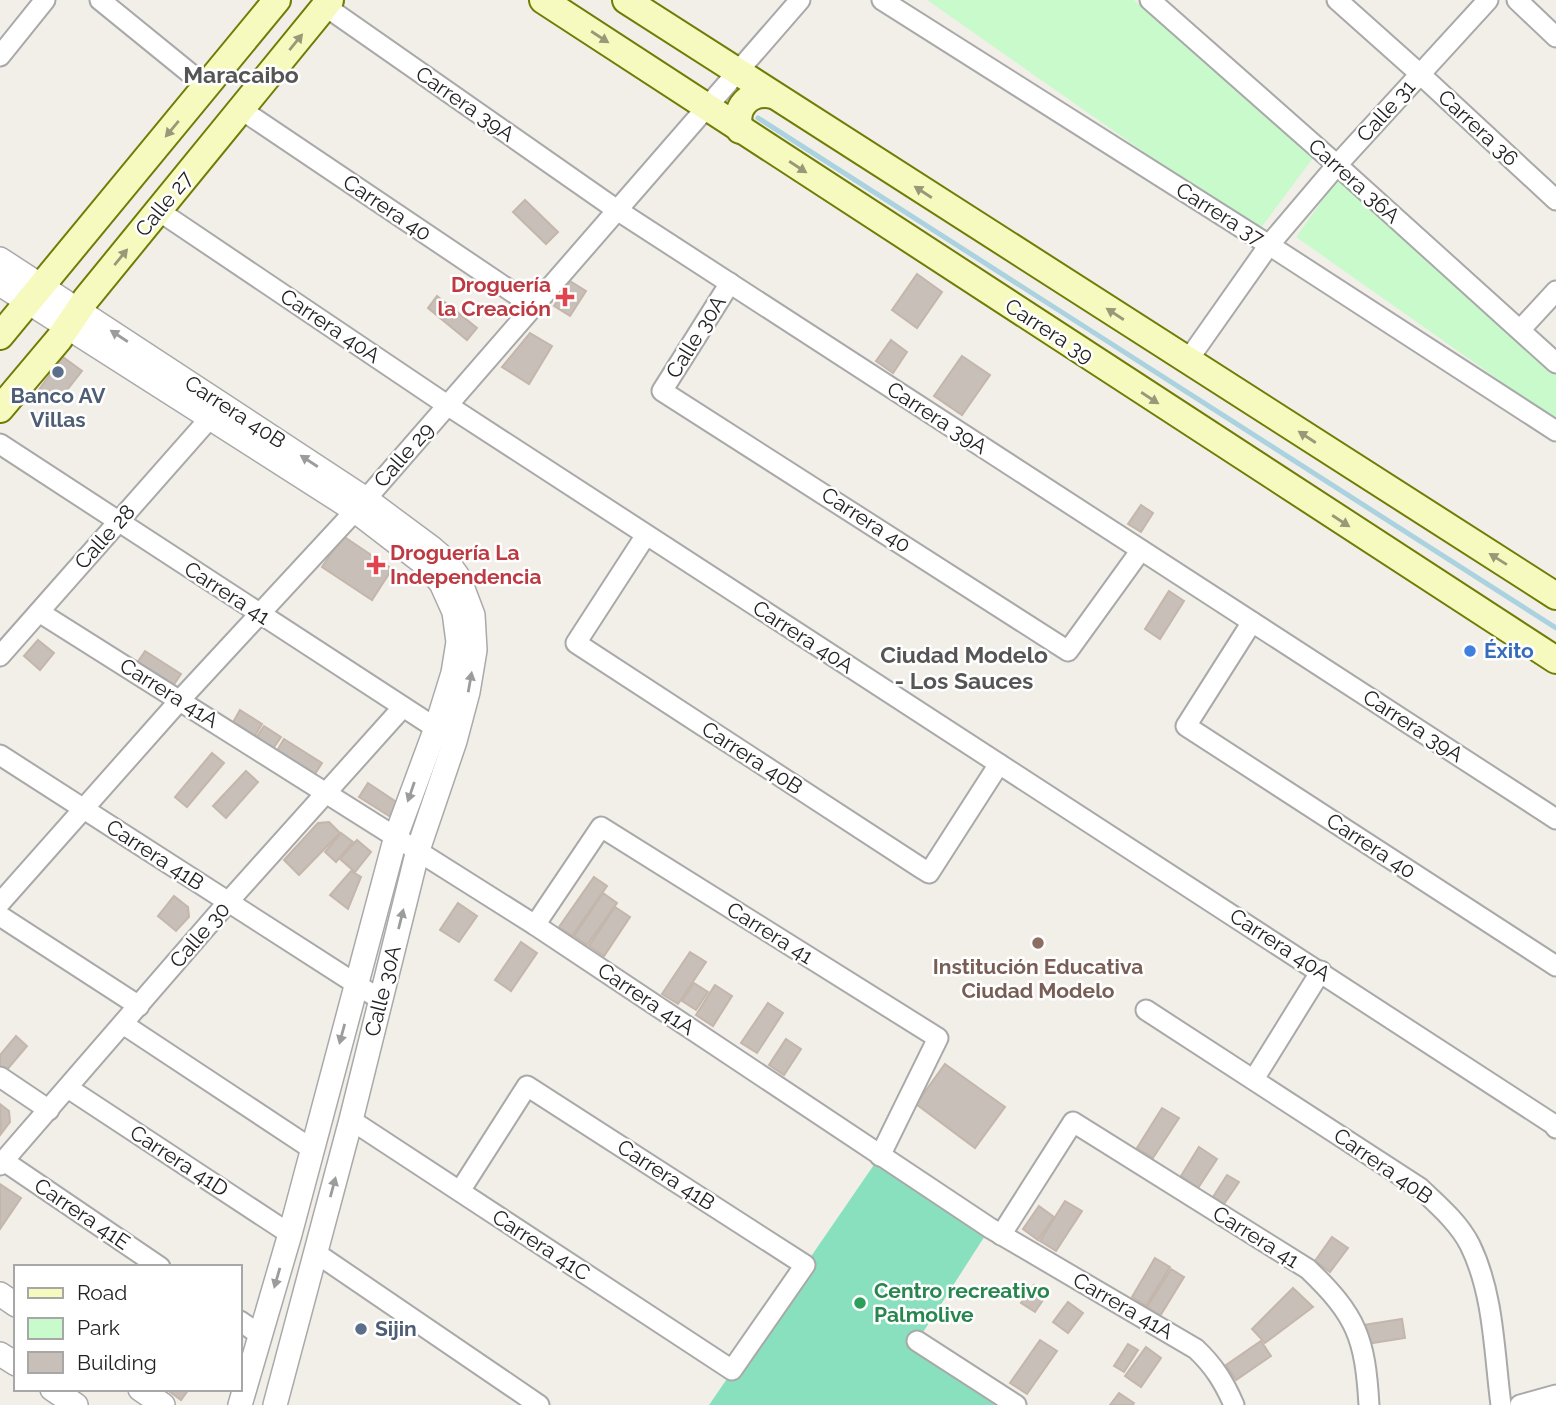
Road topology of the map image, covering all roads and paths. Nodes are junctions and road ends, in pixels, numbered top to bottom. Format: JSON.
{"nodes":[{"id":1,"x":45,"y":0,"type":"edge"},
{"id":2,"x":100,"y":0,"type":"edge"},
{"id":3,"x":277,"y":0,"type":"edge"},
{"id":4,"x":543,"y":0,"type":"edge"},
{"id":5,"x":626,"y":0,"type":"edge"},
{"id":6,"x":800,"y":0,"type":"edge"},
{"id":7,"x":882,"y":0,"type":"edge"},
{"id":8,"x":1150,"y":0,"type":"edge"},
{"id":9,"x":1337,"y":0,"type":"edge"},
{"id":10,"x":1488,"y":0,"type":"edge"},
{"id":11,"x":1517,"y":0,"type":"edge"},
{"id":12,"x":328,"y":3,"type":"edge"},
{"id":13,"x":1556,"y":37,"type":"edge"},
{"id":14,"x":698,"y":46,"type":"junction"},
{"id":15,"x":0,"y":56,"type":"edge"},
{"id":16,"x":737,"y":71,"type":"junction"},
{"id":17,"x":1420,"y":74,"type":"junction"},
{"id":18,"x":670,"y":83,"type":"junction"},
{"id":19,"x":207,"y":87,"type":"junction"},
{"id":20,"x":773,"y":95,"type":"junction"},
{"id":21,"x":706,"y":107,"type":"junction"},
{"id":22,"x":242,"y":110,"type":"junction"},
{"id":23,"x":740,"y":130,"type":"junction"},
{"id":24,"x":1337,"y":165,"type":"junction"},
{"id":25,"x":1556,"y":200,"type":"edge"},
{"id":26,"x":617,"y":210,"type":"junction"},
{"id":27,"x":159,"y":211,"type":"junction"},
{"id":28,"x":1269,"y":245,"type":"junction"},
{"id":29,"x":0,"y":259,"type":"edge"},
{"id":30,"x":730,"y":283,"type":"junction"},
{"id":31,"x":0,"y":284,"type":"edge"},
{"id":32,"x":1556,"y":291,"type":"edge"},
{"id":33,"x":35,"y":294,"type":"junction"},
{"id":34,"x":533,"y":306,"type":"junction"},
{"id":35,"x":73,"y":318,"type":"junction"},
{"id":36,"x":1520,"y":330,"type":"junction"},
{"id":37,"x":0,"y":336,"type":"edge"},
{"id":38,"x":1188,"y":360,"type":"junction"},
{"id":39,"x":1556,"y":363,"type":"edge"},
{"id":40,"x":662,"y":391,"type":"joint"},
{"id":41,"x":447,"y":405,"type":"junction"},
{"id":42,"x":0,"y":410,"type":"edge"},
{"id":43,"x":210,"y":418,"type":"junction"},
{"id":44,"x":1556,"y":431,"type":"edge"},
{"id":45,"x":0,"y":444,"type":"edge"},
{"id":46,"x":360,"y":504,"type":"junction"},
{"id":47,"x":119,"y":522,"type":"junction"},
{"id":48,"x":646,"y":535,"type":"junction"},
{"id":49,"x":1141,"y":550,"type":"junction"},
{"id":50,"x":450,"y":580,"type":"junction"},
{"id":51,"x":1556,"y":596,"type":"edge"},
{"id":52,"x":39,"y":612,"type":"junction"},
{"id":53,"x":259,"y":613,"type":"junction"},
{"id":54,"x":1252,"y":622,"type":"junction"},
{"id":55,"x":0,"y":656,"type":"edge"},
{"id":56,"x":1556,"y":660,"type":"edge"},
{"id":57,"x":180,"y":700,"type":"junction"},
{"id":58,"x":403,"y":707,"type":"junction"},
{"id":59,"x":436,"y":728,"type":"junction"},
{"id":60,"x":455,"y":741,"type":"junction"},
{"id":61,"x":0,"y":755,"type":"edge"},
{"id":62,"x":999,"y":764,"type":"junction"},
{"id":63,"x":326,"y":792,"type":"junction"},
{"id":64,"x":83,"y":808,"type":"junction"},
{"id":65,"x":1556,"y":819,"type":"edge"},
{"id":66,"x":396,"y":836,"type":"junction"},
{"id":67,"x":418,"y":850,"type":"junction"},
{"id":68,"x":228,"y":902,"type":"junction"},
{"id":69,"x":0,"y":903,"type":"edge"},
{"id":70,"x":0,"y":916,"type":"edge"},
{"id":71,"x":535,"y":925,"type":"junction"},
{"id":72,"x":1556,"y":966,"type":"edge"},
{"id":73,"x":1321,"y":971,"type":"junction"},
{"id":74,"x":356,"y":984,"type":"junction"},
{"id":75,"x":381,"y":1000,"type":"junction"},
{"id":76,"x":139,"y":1006,"type":"junction"},
{"id":77,"x":1146,"y":1010,"type":"dead end"},
{"id":78,"x":123,"y":1024,"type":"junction"},
{"id":79,"x":0,"y":1077,"type":"edge"},
{"id":80,"x":1254,"y":1079,"type":"junction"},
{"id":81,"x":68,"y":1088,"type":"junction"},
{"id":82,"x":49,"y":1110,"type":"junction"},
{"id":83,"x":351,"y":1120,"type":"junction"},
{"id":84,"x":1556,"y":1128,"type":"edge"},
{"id":85,"x":312,"y":1149,"type":"junction"},
{"id":86,"x":880,"y":1156,"type":"junction"},
{"id":87,"x":2,"y":1163,"type":"edge"},
{"id":88,"x":460,"y":1191,"type":"junction"},
{"id":89,"x":290,"y":1234,"type":"junction"},
{"id":90,"x":1001,"y":1235,"type":"junction"},
{"id":91,"x":316,"y":1253,"type":"junction"},
{"id":92,"x":157,"y":1265,"type":"edge"},
{"id":93,"x":242,"y":1322,"type":"edge"},
{"id":94,"x":260,"y":1335,"type":"junction"},
{"id":95,"x":918,"y":1340,"type":"dead end"},
{"id":96,"x":732,"y":1370,"type":"joint"},
{"id":97,"x":55,"y":1391,"type":"edge"},
{"id":98,"x":143,"y":1391,"type":"edge"},
{"id":99,"x":1556,"y":1395,"type":"edge"},
{"id":100,"x":76,"y":1405,"type":"edge"},
{"id":101,"x":163,"y":1405,"type":"edge"},
{"id":102,"x":240,"y":1405,"type":"edge"},
{"id":103,"x":275,"y":1405,"type":"edge"},
{"id":104,"x":539,"y":1405,"type":"edge"},
{"id":105,"x":1016,"y":1405,"type":"edge"},
{"id":106,"x":1234,"y":1405,"type":"edge"},
{"id":107,"x":1369,"y":1405,"type":"edge"},
{"id":108,"x":1501,"y":1405,"type":"edge"},
{"id":109,"x":1520,"y":1405,"type":"edge"}],
"edges":[{"from":1,"to":15,"type":"street"},
{"from":2,"to":19,"type":"street"},
{"from":3,"to":19,"type":"main road","name":"Calle 27"},
{"from":4,"to":18,"type":"main road","name":"Carrera 39","one_way":true},
{"from":5,"to":14,"type":"main road"},
{"from":6,"to":16,"type":"street","name":"Calle 29"},
{"from":7,"to":28,"type":"street","name":"Carrera 37"},
{"from":8,"to":24,"type":"street","name":"Carrera 36A"},
{"from":9,"to":17,"type":"street","name":"Carrera 36"},
{"from":10,"to":17,"type":"street","name":"Calle 31"},
{"from":11,"to":13,"type":"street"},
{"from":22,"to":12,"type":"main road","name":"Calle 27","one_way":true},
{"from":12,"to":26,"type":"street","name":"Carrera 39A"},
{"from":14,"to":16,"type":"main road"},
{"from":14,"to":18,"type":"main road"},
{"from":16,"to":20,"type":"main road"},
{"from":16,"to":21,"type":"street","name":"Calle 29"},
{"from":17,"to":24,"type":"street","name":"Calle 31"},
{"from":17,"to":25,"type":"street","name":"Carrera 36"},
{"from":18,"to":21,"type":"main road","name":"Carrera 39"},
{"from":19,"to":33,"type":"main road","name":"Calle 27","one_way":true},
{"from":20,"to":23,"type":"main road"},
{"from":38,"to":20,"type":"main road","one_way":true},
{"from":21,"to":23,"type":"main road","name":"Carrera 39"},
{"from":21,"to":26,"type":"street","name":"Calle 29"},
{"from":22,"to":27,"type":"main road","name":"Calle 27"},
{"from":22,"to":34,"type":"street","name":"Carrera 40"},
{"from":23,"to":56,"type":"main road","name":"Carrera 39","one_way":true},
{"from":24,"to":28,"type":"street","name":"Calle 31"},
{"from":24,"to":36,"type":"street","name":"Carrera 36A"},
{"from":26,"to":30,"type":"street","name":"Carrera 39A"},
{"from":26,"to":34,"type":"street","name":"Calle 29"},
{"from":35,"to":27,"type":"main road","name":"Calle 27","one_way":true},
{"from":27,"to":41,"type":"street","name":"Carrera 40A"},
{"from":28,"to":38,"type":"street","name":"Calle 31"},
{"from":28,"to":44,"type":"street","name":"Carrera 37"},
{"from":29,"to":33,"type":"street","name":"Carrera 40B"},
{"from":30,"to":40,"type":"street","name":"Calle 30A"},
{"from":30,"to":49,"type":"street","name":"Carrera 39A"},
{"from":31,"to":33,"type":"street","name":"Carrera 40B"},
{"from":32,"to":36,"type":"street"},
{"from":33,"to":35,"type":"street","name":"Carrera 40B"},
{"from":33,"to":37,"type":"main road","name":"Calle 27"},
{"from":34,"to":41,"type":"street","name":"Calle 29"},
{"from":35,"to":42,"type":"main road","name":"Calle 27"},
{"from":35,"to":43,"type":"street","name":"Carrera 40B"},
{"from":46,"to":35,"type":"street","name":"Carrera 40B","one_way":true},
{"from":36,"to":39,"type":"street","name":"Carrera 36A"},
{"from":51,"to":38,"type":"main road","one_way":true},
{"from":40,"to":49,"type":"street","name":"Carrera 40"},
{"from":41,"to":46,"type":"street","name":"Calle 29"},
{"from":41,"to":48,"type":"street","name":"Carrera 40A"},
{"from":43,"to":46,"type":"street","name":"Carrera 40B"},
{"from":43,"to":47,"type":"street","name":"Calle 28"},
{"from":45,"to":47,"type":"street","name":"Carrera 41"},
{"from":46,"to":50,"type":"street","name":"Carrera 40B"},
{"from":46,"to":53,"type":"street","name":"Calle 29"},
{"from":47,"to":52,"type":"street","name":"Calle 28"},
{"from":47,"to":53,"type":"street","name":"Carrera 41"},
{"from":48,"to":62,"type":"street","name":"Carrera 40A"},
{"from":48,"to":62,"type":"street","name":"Carrera 40B"},
{"from":49,"to":54,"type":"street","name":"Carrera 39A"},
{"from":50,"to":59,"type":"street","name":"Calle 30A"},
{"from":60,"to":50,"type":"street","name":"Calle 30A","one_way":true},
{"from":52,"to":55,"type":"street","name":"Calle 28"},
{"from":52,"to":57,"type":"street","name":"Carrera 41A"},
{"from":53,"to":57,"type":"street","name":"Calle 29"},
{"from":53,"to":58,"type":"street","name":"Carrera 41"},
{"from":54,"to":65,"type":"street","name":"Carrera 39A"},
{"from":54,"to":72,"type":"street","name":"Carrera 40"},
{"from":57,"to":63,"type":"street","name":"Carrera 41A"},
{"from":57,"to":64,"type":"street","name":"Calle 29"},
{"from":58,"to":59,"type":"street","name":"Carrera 41"},
{"from":58,"to":63,"type":"street","name":"Calle 30"},
{"from":59,"to":60,"type":"street","name":"Carrera 41"},
{"from":59,"to":66,"type":"street","name":"Calle 30A","one_way":true},
{"from":60,"to":67,"type":"street","name":"Calle 30A"},
{"from":61,"to":64,"type":"street","name":"Carrera 41B"},
{"from":62,"to":73,"type":"street","name":"Carrera 40A"},
{"from":63,"to":66,"type":"street","name":"Carrera 41A"},
{"from":63,"to":68,"type":"street","name":"Calle 30"},
{"from":64,"to":68,"type":"street","name":"Carrera 41B"},
{"from":64,"to":69,"type":"street","name":"Calle 29"},
{"from":66,"to":67,"type":"street","name":"Carrera 41A"},
{"from":66,"to":74,"type":"street","name":"Calle 30A"},
{"from":67,"to":71,"type":"street","name":"Carrera 41A"},
{"from":75,"to":67,"type":"street","name":"Calle 30A","one_way":true},
{"from":68,"to":74,"type":"street","name":"Carrera 41B"},
{"from":68,"to":76,"type":"street","name":"Calle 30"},
{"from":70,"to":76,"type":"street"},
{"from":71,"to":86,"type":"street","name":"Carrera 41A"},
{"from":71,"to":86,"type":"street","name":"Carrera 41"},
{"from":73,"to":80,"type":"street"},
{"from":73,"to":84,"type":"street","name":"Carrera 40A"},
{"from":74,"to":75,"type":"street","name":"Carrera 41B"},
{"from":74,"to":85,"type":"street","name":"Calle 30A","one_way":true},
{"from":75,"to":83,"type":"street","name":"Calle 30A"},
{"from":76,"to":78,"type":"street","name":"Calle 30"},
{"from":77,"to":80,"type":"street","name":"Carrera 40B"},
{"from":78,"to":81,"type":"street","name":"Calle 30"},
{"from":78,"to":85,"type":"street"},
{"from":79,"to":82,"type":"street"},
{"from":80,"to":108,"type":"street","name":"Carrera 40B"},
{"from":81,"to":82,"type":"street","name":"Calle 30"},
{"from":81,"to":89,"type":"street","name":"Carrera 41D"},
{"from":82,"to":87,"type":"street","name":"Calle 30"},
{"from":83,"to":88,"type":"street","name":"Carrera 41C"},
{"from":91,"to":83,"type":"street","name":"Calle 30A","one_way":true},
{"from":85,"to":89,"type":"street","name":"Calle 30A"},
{"from":86,"to":90,"type":"street","name":"Carrera 41A"},
{"from":87,"to":92,"type":"street","name":"Carrera 41E"},
{"from":88,"to":96,"type":"street","name":"Carrera 41C"},
{"from":88,"to":96,"type":"street","name":"Carrera 41B"},
{"from":89,"to":94,"type":"street","name":"Calle 30A","one_way":true},
{"from":90,"to":106,"type":"street","name":"Carrera 41A"},
{"from":90,"to":107,"type":"street","name":"Carrera 41"},
{"from":91,"to":103,"type":"street","name":"Calle 30A"},
{"from":91,"to":104,"type":"street"},
{"from":93,"to":94,"type":"street"},
{"from":94,"to":102,"type":"street","name":"Calle 30A"},
{"from":95,"to":105,"type":"street"},
{"from":97,"to":100,"type":"street"},
{"from":98,"to":101,"type":"street"},
{"from":99,"to":109,"type":"street"}]}
